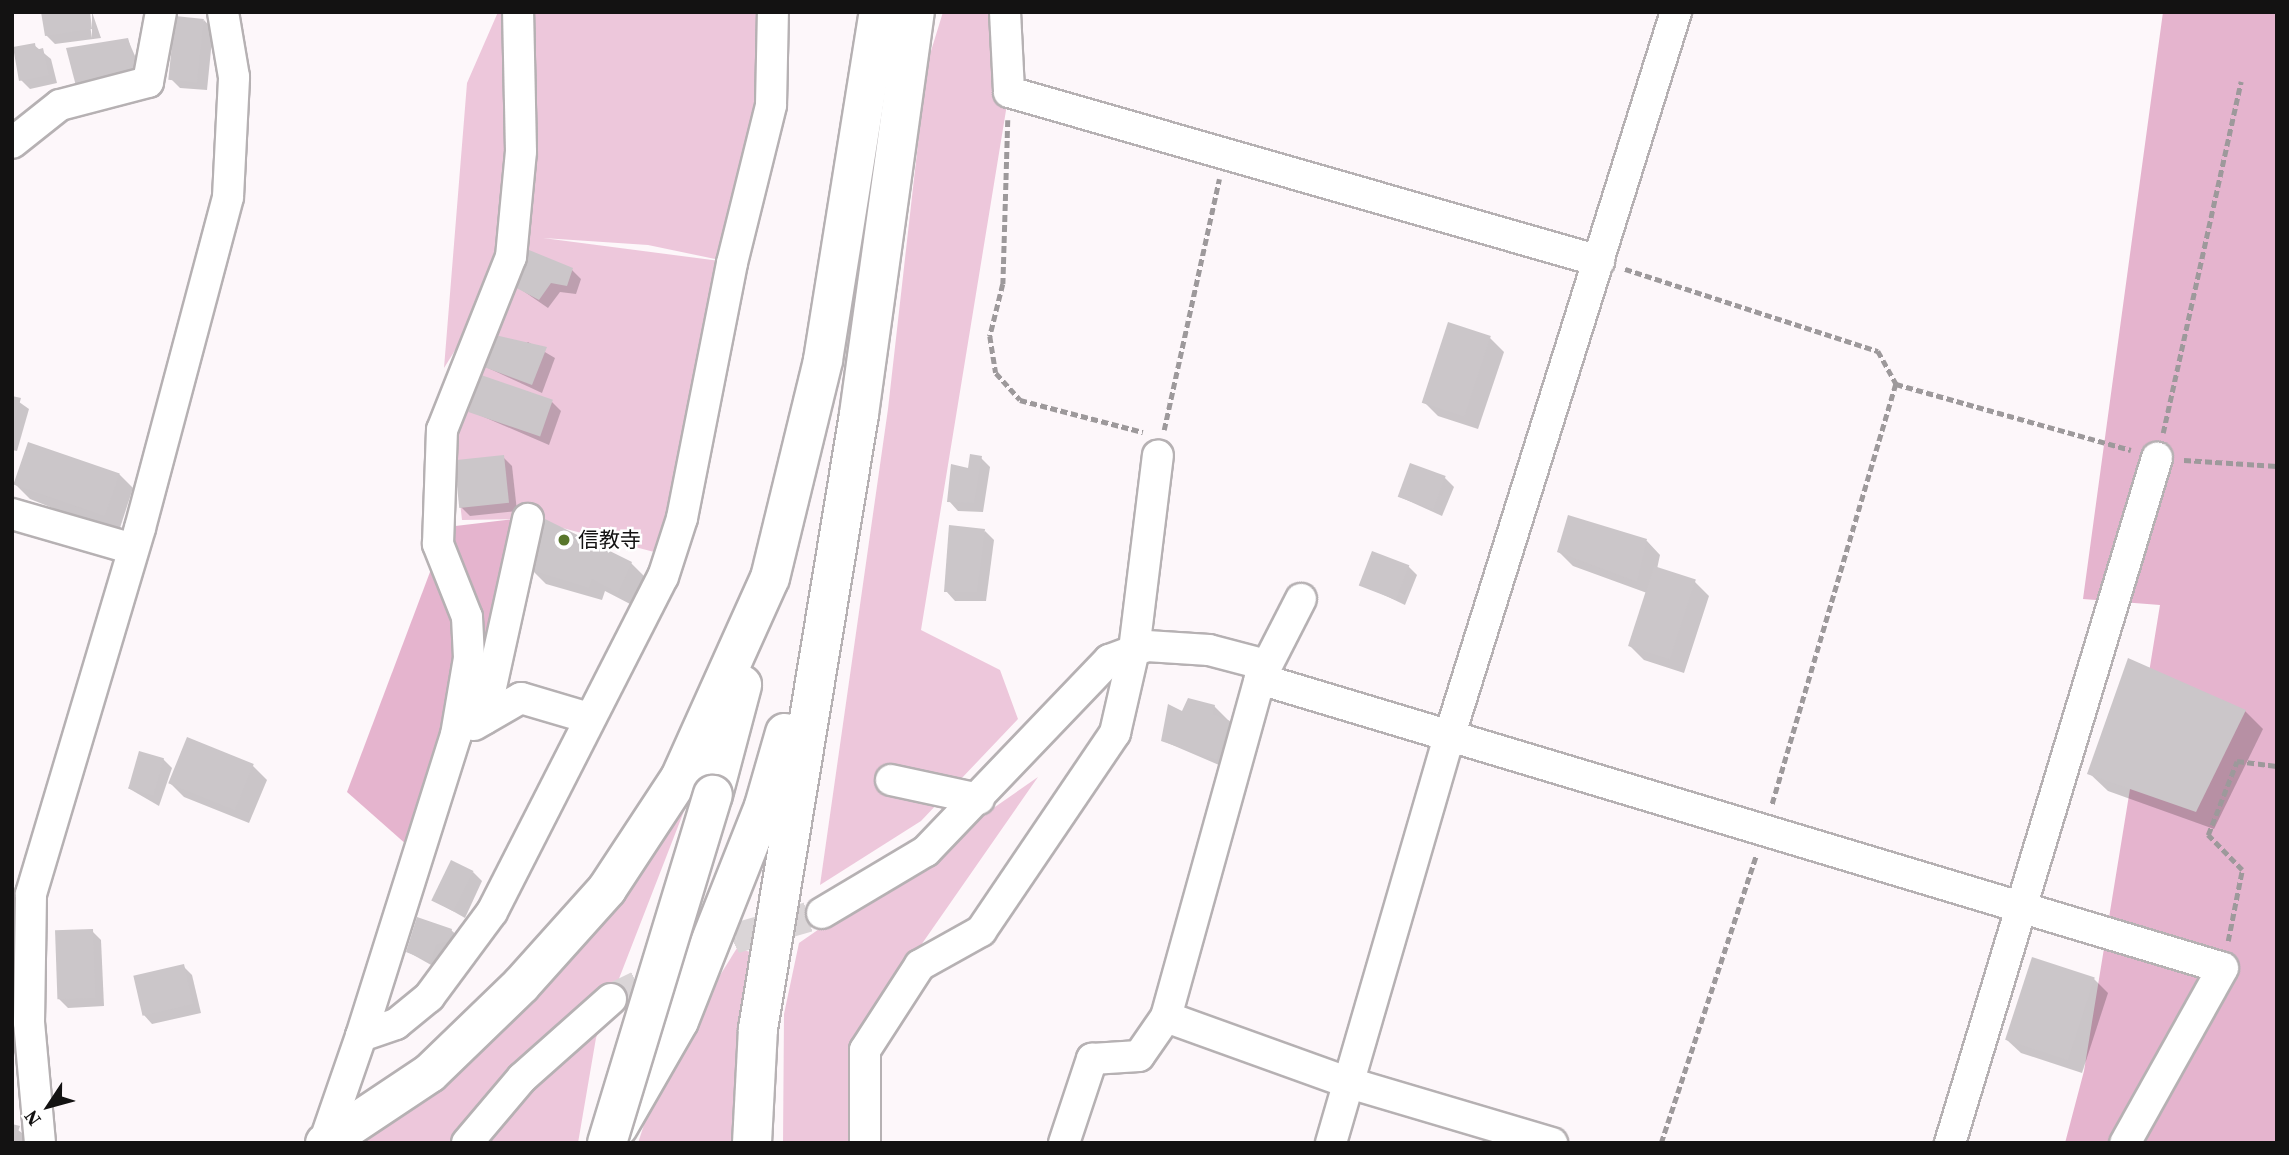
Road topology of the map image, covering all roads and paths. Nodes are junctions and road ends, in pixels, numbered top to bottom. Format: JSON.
{"nodes":[{"id":1,"x":161,"y":12,"type":"edge"},
{"id":2,"x":223,"y":12,"type":"edge"},
{"id":3,"x":518,"y":12,"type":"edge"},
{"id":4,"x":773,"y":12,"type":"edge"},
{"id":5,"x":879,"y":12,"type":"edge"},
{"id":6,"x":915,"y":12,"type":"edge"},
{"id":7,"x":1005,"y":12,"type":"edge"},
{"id":8,"x":1676,"y":12,"type":"edge"},
{"id":9,"x":2241,"y":82,"type":"dead end"},
{"id":10,"x":1009,"y":92,"type":"junction"},
{"id":11,"x":12,"y":143,"type":"edge"},
{"id":12,"x":1225,"y":152,"type":"junction"},
{"id":13,"x":1599,"y":261,"type":"junction"},
{"id":14,"x":1896,"y":384,"type":"junction"},
{"id":15,"x":1158,"y":455,"type":"junction"},
{"id":16,"x":2157,"y":458,"type":"junction"},
{"id":17,"x":2277,"y":466,"type":"edge"},
{"id":18,"x":12,"y":514,"type":"edge"},
{"id":19,"x":528,"y":519,"type":"dead end"},
{"id":20,"x":133,"y":549,"type":"junction"},
{"id":21,"x":827,"y":579,"type":"junction"},
{"id":22,"x":1301,"y":599,"type":"dead end"},
{"id":23,"x":1135,"y":650,"type":"junction"},
{"id":24,"x":1260,"y":679,"type":"junction"},
{"id":25,"x":589,"y":718,"type":"junction"},
{"id":26,"x":484,"y":719,"type":"junction"},
{"id":27,"x":1450,"y":734,"type":"junction"},
{"id":28,"x":456,"y":735,"type":"junction"},
{"id":29,"x":2277,"y":766,"type":"edge"},
{"id":30,"x":891,"y":780,"type":"dead end"},
{"id":31,"x":696,"y":786,"type":"junction"},
{"id":32,"x":979,"y":799,"type":"junction"},
{"id":33,"x":1764,"y":832,"type":"junction"},
{"id":34,"x":2019,"y":910,"type":"junction"},
{"id":35,"x":822,"y":913,"type":"tunnel mouth"},
{"id":36,"x":2223,"y":968,"type":"junction"},
{"id":37,"x":611,"y":999,"type":"tunnel mouth"},
{"id":38,"x":1166,"y":1017,"type":"junction"},
{"id":39,"x":361,"y":1036,"type":"junction"},
{"id":40,"x":1349,"y":1083,"type":"junction"},
{"id":41,"x":40,"y":1143,"type":"edge"},
{"id":42,"x":325,"y":1143,"type":"edge"},
{"id":43,"x":467,"y":1143,"type":"edge"},
{"id":44,"x":608,"y":1143,"type":"edge"},
{"id":45,"x":752,"y":1143,"type":"edge"},
{"id":46,"x":865,"y":1143,"type":"edge"},
{"id":47,"x":1064,"y":1143,"type":"edge"},
{"id":48,"x":1331,"y":1143,"type":"edge"},
{"id":49,"x":1552,"y":1143,"type":"edge"},
{"id":50,"x":1661,"y":1143,"type":"edge"},
{"id":51,"x":1950,"y":1143,"type":"edge"},
{"id":52,"x":2125,"y":1143,"type":"edge"}],
"edges":[{"from":1,"to":11,"type":"street"},
{"from":2,"to":20,"type":"street"},
{"from":3,"to":28,"type":"street"},
{"from":4,"to":25,"type":"street"},
{"from":5,"to":31,"type":"highway"},
{"from":6,"to":21,"type":"highway"},
{"from":7,"to":10,"type":"street"},
{"from":8,"to":13,"type":"street"},
{"from":9,"to":16,"type":"path"},
{"from":10,"to":12,"type":"street"},
{"from":10,"to":15,"type":"path"},
{"from":12,"to":13,"type":"street"},
{"from":12,"to":15,"type":"path"},
{"from":13,"to":14,"type":"path"},
{"from":13,"to":27,"type":"street"},
{"from":14,"to":16,"type":"path"},
{"from":14,"to":33,"type":"path"},
{"from":15,"to":23,"type":"street"},
{"from":16,"to":17,"type":"path"},
{"from":16,"to":34,"type":"street"},
{"from":18,"to":20,"type":"street"},
{"from":19,"to":26,"type":"street"},
{"from":20,"to":41,"type":"street"},
{"from":21,"to":44,"type":"highway"},
{"from":21,"to":45,"type":"highway"},
{"from":22,"to":24,"type":"street"},
{"from":23,"to":24,"type":"street"},
{"from":23,"to":32,"type":"street"},
{"from":23,"to":46,"type":"street"},
{"from":24,"to":27,"type":"street"},
{"from":24,"to":38,"type":"street"},
{"from":25,"to":26,"type":"street"},
{"from":25,"to":39,"type":"street"},
{"from":26,"to":28,"type":"street"},
{"from":27,"to":33,"type":"street"},
{"from":27,"to":40,"type":"street"},
{"from":28,"to":39,"type":"street"},
{"from":29,"to":36,"type":"path"},
{"from":30,"to":32,"type":"street"},
{"from":31,"to":42,"type":"highway"},
{"from":31,"to":44,"type":"highway","bridge":true},
{"from":32,"to":35,"type":"street"},
{"from":33,"to":34,"type":"street"},
{"from":33,"to":50,"type":"path"},
{"from":34,"to":36,"type":"street"},
{"from":34,"to":51,"type":"street"},
{"from":36,"to":52,"type":"street"},
{"from":37,"to":43,"type":"street"},
{"from":38,"to":40,"type":"street"},
{"from":38,"to":47,"type":"street"},
{"from":39,"to":42,"type":"street"},
{"from":40,"to":48,"type":"street"},
{"from":40,"to":49,"type":"street"}]}
